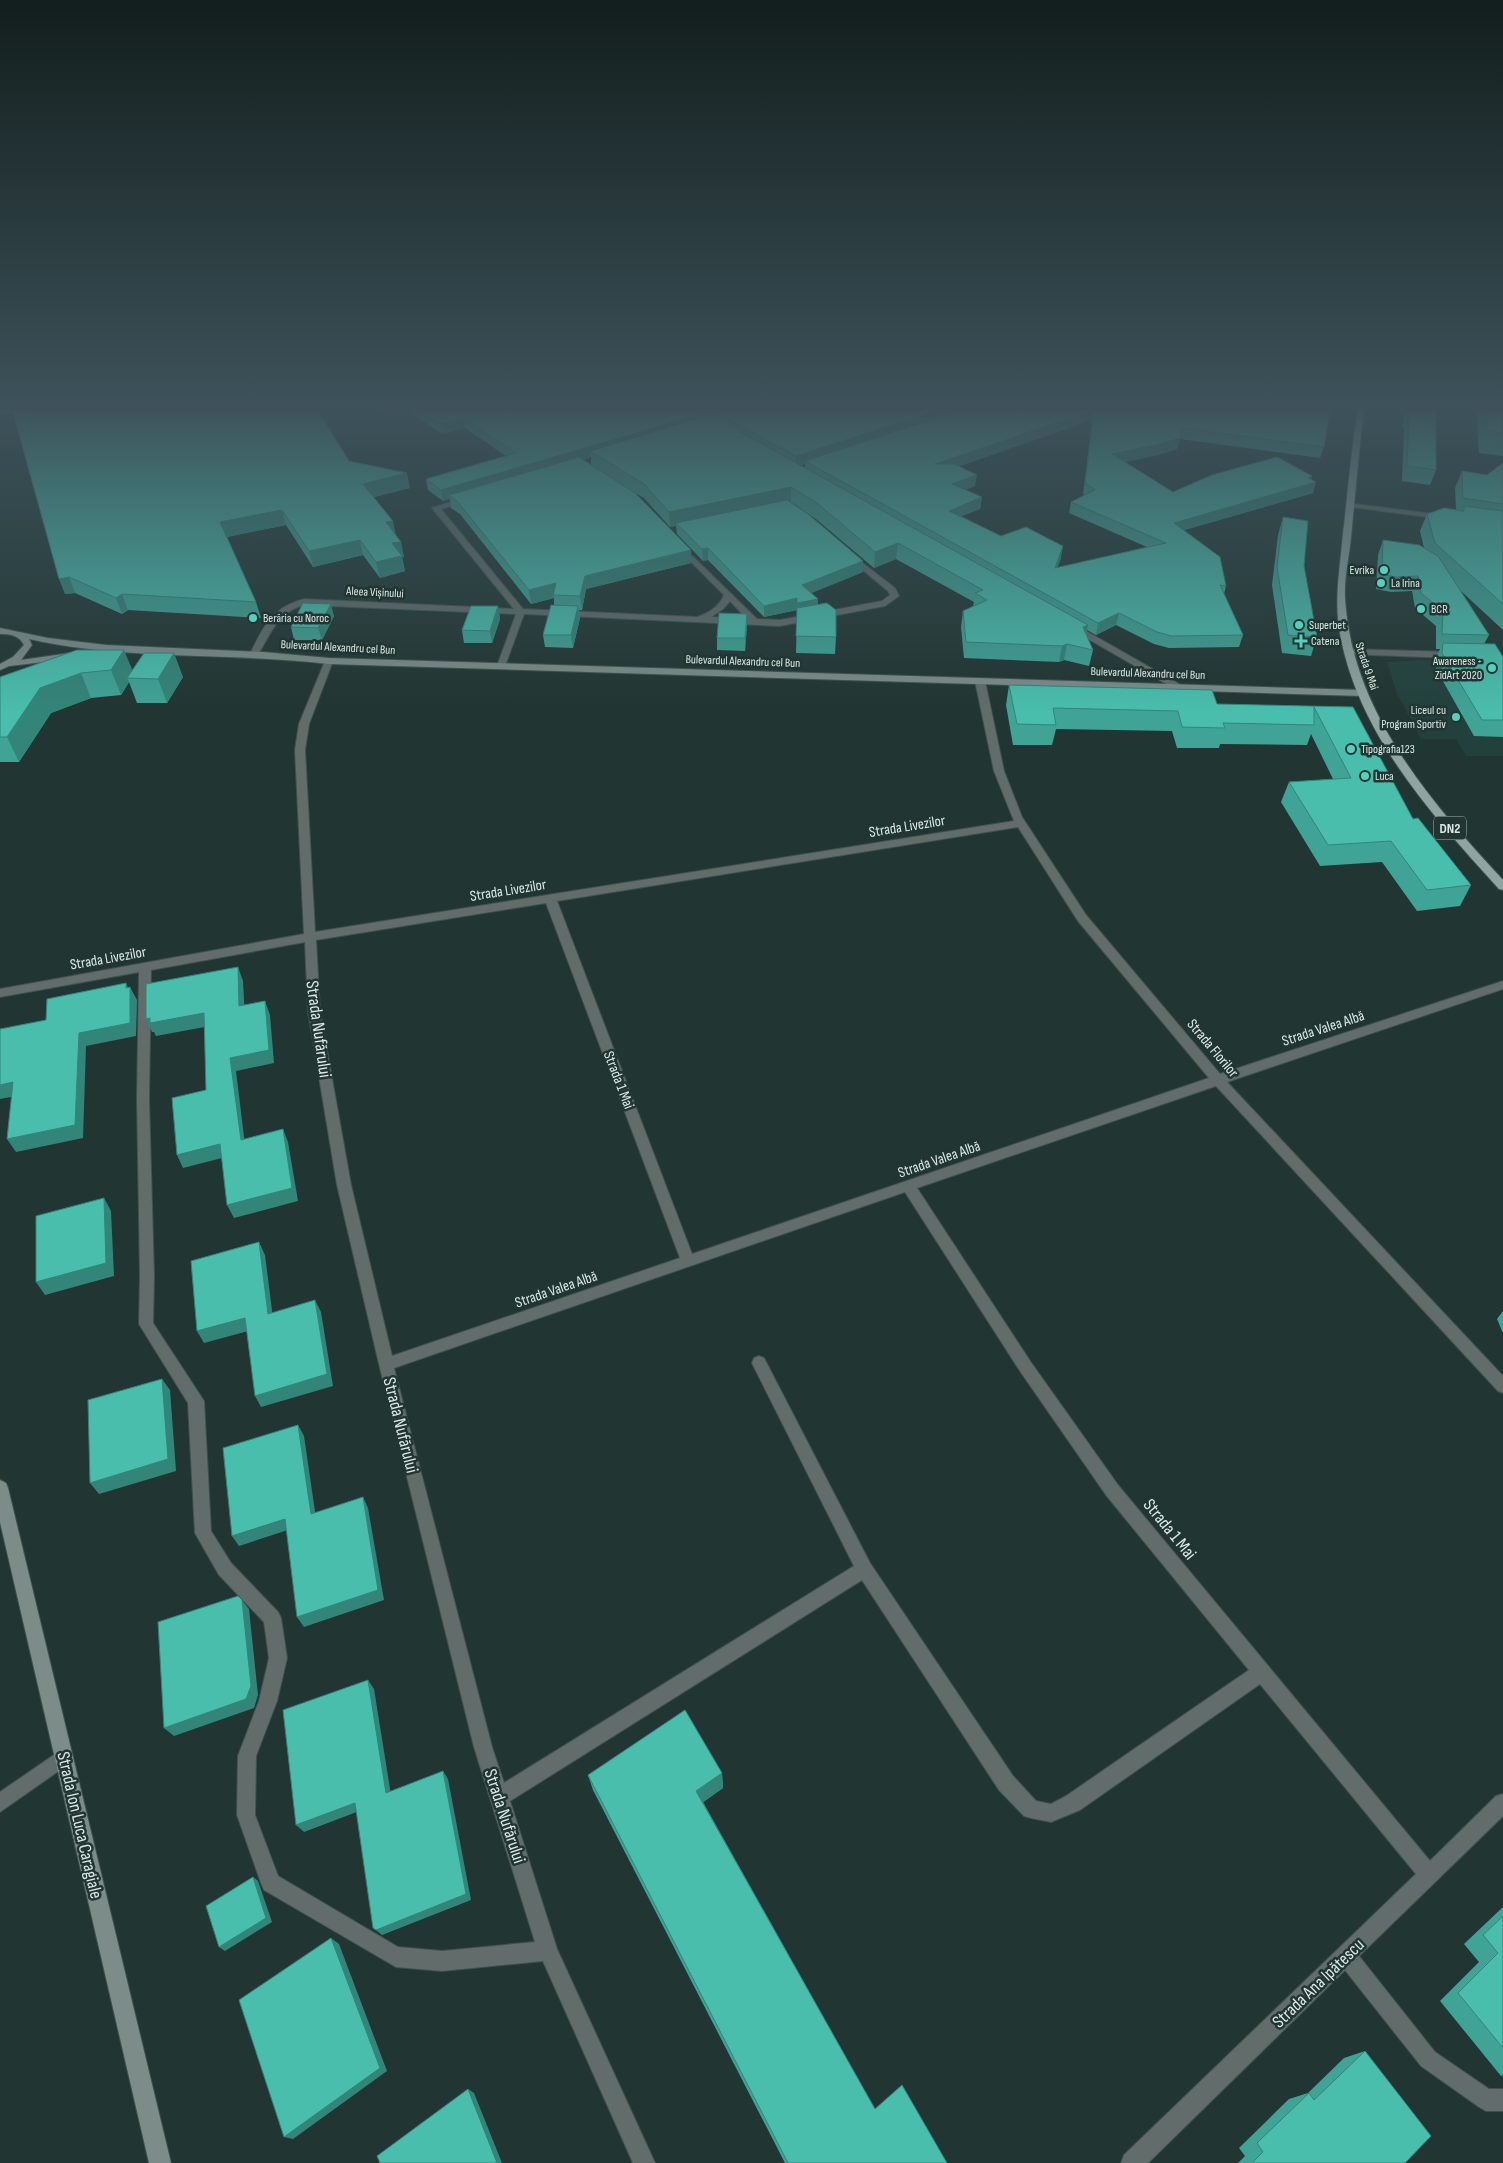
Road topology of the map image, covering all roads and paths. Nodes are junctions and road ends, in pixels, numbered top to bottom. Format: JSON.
{"nodes":[{"id":1,"x":438,"y":510,"type":"edge"},
{"id":2,"x":1350,"y":510,"type":"edge"},
{"id":3,"x":1386,"y":510,"type":"edge"},
{"id":4,"x":1450,"y":519,"type":"edge"},
{"id":5,"x":673,"y":539,"type":"edge"},
{"id":6,"x":841,"y":547,"type":"edge"},
{"id":7,"x":728,"y":595,"type":"junction"},
{"id":8,"x":521,"y":612,"type":"junction"},
{"id":9,"x":694,"y":620,"type":"junction"},
{"id":10,"x":1065,"y":622,"type":"edge"},
{"id":11,"x":756,"y":623,"type":"junction"},
{"id":12,"x":0,"y":627,"type":"edge"},
{"id":13,"x":5,"y":631,"type":"edge"},
{"id":14,"x":19,"y":634,"type":"junction"},
{"id":15,"x":123,"y":650,"type":"junction"},
{"id":16,"x":1348,"y":652,"type":"junction"},
{"id":17,"x":184,"y":653,"type":"junction"},
{"id":18,"x":254,"y":654,"type":"junction"},
{"id":19,"x":1462,"y":655,"type":"edge"},
{"id":20,"x":114,"y":658,"type":"edge"},
{"id":21,"x":329,"y":661,"type":"junction"},
{"id":22,"x":79,"y":663,"type":"edge"},
{"id":23,"x":4,"y":666,"type":"edge"},
{"id":24,"x":500,"y":666,"type":"junction"},
{"id":25,"x":54,"y":668,"type":"edge"},
{"id":26,"x":980,"y":681,"type":"junction"},
{"id":27,"x":1178,"y":687,"type":"junction"},
{"id":28,"x":1362,"y":693,"type":"junction"},
{"id":29,"x":1021,"y":822,"type":"junction"},
{"id":30,"x":1503,"y":887,"type":"edge"},
{"id":31,"x":550,"y":898,"type":"junction"},
{"id":32,"x":309,"y":937,"type":"junction"},
{"id":33,"x":145,"y":967,"type":"junction"},
{"id":34,"x":1503,"y":985,"type":"edge"},
{"id":35,"x":0,"y":993,"type":"edge"},
{"id":36,"x":1218,"y":1080,"type":"junction"},
{"id":37,"x":909,"y":1187,"type":"junction"},
{"id":38,"x":688,"y":1261,"type":"junction"},
{"id":39,"x":759,"y":1363,"type":"dead end"},
{"id":40,"x":386,"y":1364,"type":"junction"},
{"id":41,"x":1503,"y":1386,"type":"edge"},
{"id":42,"x":0,"y":1488,"type":"edge"},
{"id":43,"x":864,"y":1569,"type":"junction"},
{"id":44,"x":1262,"y":1672,"type":"junction"},
{"id":45,"x":64,"y":1757,"type":"junction"},
{"id":46,"x":499,"y":1797,"type":"junction"},
{"id":47,"x":0,"y":1803,"type":"edge"},
{"id":48,"x":1503,"y":1803,"type":"edge"},
{"id":49,"x":1429,"y":1874,"type":"junction"},
{"id":50,"x":548,"y":1951,"type":"junction"},
{"id":51,"x":1346,"y":1956,"type":"junction"},
{"id":52,"x":1503,"y":2100,"type":"edge"},
{"id":53,"x":160,"y":2163,"type":"edge"},
{"id":54,"x":644,"y":2163,"type":"edge"},
{"id":55,"x":1132,"y":2163,"type":"edge"}],
"edges":[{"from":1,"to":8,"type":"street"},
{"from":2,"to":16,"type":"main road","name":"Strada 9 Mai","number":"DN2"},
{"from":3,"to":4,"type":"street"},
{"from":5,"to":7,"type":"street"},
{"from":6,"to":11,"type":"street","name":"Aleea Vișinului"},
{"from":7,"to":9,"type":"street"},
{"from":7,"to":11,"type":"street"},
{"from":8,"to":9,"type":"street","name":"Aleea Vișinului"},
{"from":8,"to":18,"type":"street","name":"Aleea Vișinului"},
{"from":8,"to":24,"type":"street"},
{"from":9,"to":11,"type":"street","name":"Aleea Vișinului"},
{"from":10,"to":27,"type":"street"},
{"from":12,"to":13,"type":"main road","name":"Bulevardul Alexandru cel Bun"},
{"from":13,"to":14,"type":"main road","name":"Bulevardul Alexandru cel Bun"},
{"from":14,"to":15,"type":"main road","name":"Bulevardul Alexandru cel Bun"},
{"from":14,"to":23,"type":"main road"},
{"from":15,"to":17,"type":"main road","name":"Bulevardul Alexandru cel Bun"},
{"from":15,"to":23,"type":"main road","name":"Bulevardul Alexandru cel Bun"},
{"from":16,"to":19,"type":"street"},
{"from":16,"to":28,"type":"main road","name":"Strada 9 Mai","number":"DN2"},
{"from":17,"to":18,"type":"main road","name":"Bulevardul Alexandru cel Bun"},
{"from":17,"to":20,"type":"main road"},
{"from":18,"to":21,"type":"main road","name":"Bulevardul Alexandru cel Bun"},
{"from":21,"to":24,"type":"main road","name":"Bulevardul Alexandru cel Bun"},
{"from":21,"to":32,"type":"street","name":"Strada Nufărului"},
{"from":22,"to":25,"type":"main road"},
{"from":24,"to":26,"type":"main road","name":"Bulevardul Alexandru cel Bun"},
{"from":26,"to":27,"type":"main road","name":"Bulevardul Alexandru cel Bun"},
{"from":26,"to":29,"type":"street","name":"Strada Florilor"},
{"from":27,"to":28,"type":"main road","name":"Bulevardul Alexandru cel Bun"},
{"from":28,"to":30,"type":"main road","name":"Strada 9 Mai","number":"DN2"},
{"from":29,"to":31,"type":"street","name":"Strada Livezilor"},
{"from":29,"to":36,"type":"street","name":"Strada Florilor"},
{"from":31,"to":32,"type":"street","name":"Strada Livezilor"},
{"from":31,"to":38,"type":"street","name":"Strada 1 Mai"},
{"from":32,"to":33,"type":"street","name":"Strada Livezilor"},
{"from":32,"to":40,"type":"street","name":"Strada Nufărului"},
{"from":33,"to":35,"type":"street","name":"Strada Livezilor"},
{"from":33,"to":50,"type":"street"},
{"from":34,"to":36,"type":"street","name":"Strada Valea Albă"},
{"from":36,"to":37,"type":"street","name":"Strada Valea Albă"},
{"from":36,"to":41,"type":"street","name":"Strada Florilor"},
{"from":37,"to":38,"type":"street","name":"Strada Valea Albă"},
{"from":37,"to":44,"type":"street","name":"Strada 1 Mai"},
{"from":38,"to":40,"type":"street","name":"Strada Valea Albă"},
{"from":39,"to":43,"type":"street"},
{"from":40,"to":46,"type":"street","name":"Strada Nufărului"},
{"from":42,"to":45,"type":"main road","name":"Strada Ion Luca Caragiale"},
{"from":43,"to":44,"type":"street"},
{"from":43,"to":46,"type":"street"},
{"from":44,"to":49,"type":"street","name":"Strada 1 Mai"},
{"from":45,"to":47,"type":"street"},
{"from":45,"to":53,"type":"main road","name":"Strada Ion Luca Caragiale"},
{"from":46,"to":50,"type":"street","name":"Strada Nufărului"},
{"from":48,"to":49,"type":"street","name":"Strada Ana Ipătescu"},
{"from":49,"to":51,"type":"street","name":"Strada Ana Ipătescu"},
{"from":50,"to":54,"type":"street","name":"Strada Nufărului"},
{"from":51,"to":52,"type":"street"},
{"from":51,"to":55,"type":"street","name":"Strada Ana Ipătescu"}]}
